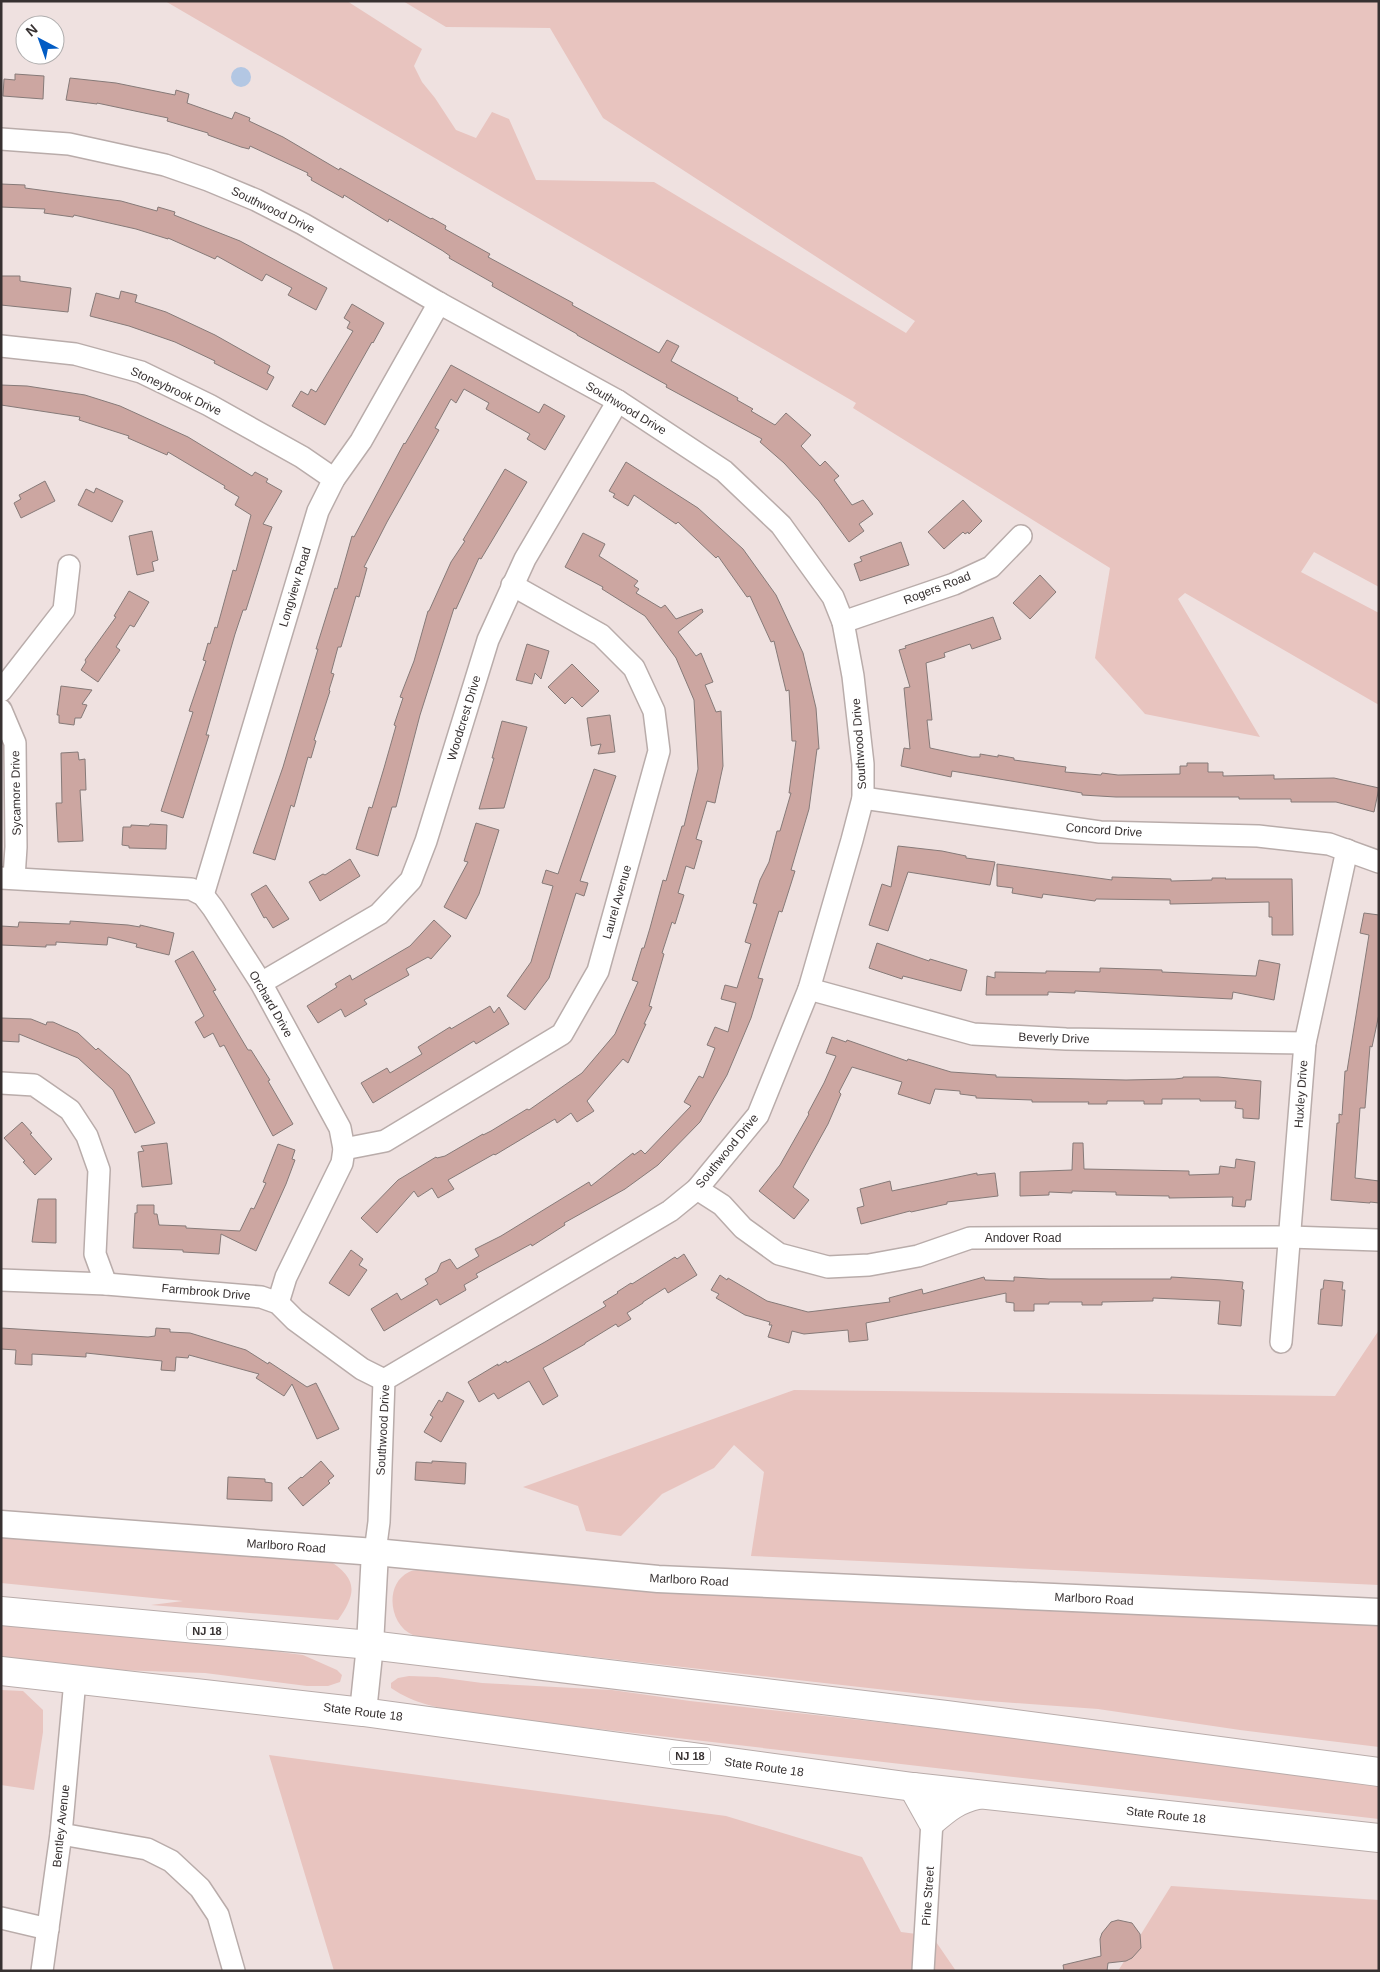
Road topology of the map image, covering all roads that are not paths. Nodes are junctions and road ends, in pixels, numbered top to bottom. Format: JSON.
{"nodes":[{"id":1,"x":1,"y":140,"type":"edge"},
{"id":2,"x":440,"y":303,"type":"junction"},
{"id":3,"x":1,"y":346,"type":"edge"},
{"id":4,"x":618,"y":401,"type":"junction"},
{"id":5,"x":334,"y":479,"type":"junction"},
{"id":6,"x":1021,"y":536,"type":"dead end"},
{"id":7,"x":69,"y":566,"type":"dead end"},
{"id":8,"x":512,"y":585,"type":"junction"},
{"id":9,"x":843,"y":622,"type":"junction"},
{"id":10,"x":1,"y":691,"type":"edge"},
{"id":11,"x":1,"y":710,"type":"edge"},
{"id":12,"x":862,"y":798,"type":"junction"},
{"id":13,"x":1347,"y":850,"type":"junction"},
{"id":14,"x":1379,"y":862,"type":"edge"},
{"id":15,"x":7,"y":878,"type":"edge"},
{"id":16,"x":203,"y":895,"type":"junction"},
{"id":17,"x":261,"y":984,"type":"junction"},
{"id":18,"x":809,"y":989,"type":"junction"},
{"id":19,"x":1305,"y":1043,"type":"junction"},
{"id":20,"x":1,"y":1083,"type":"edge"},
{"id":21,"x":344,"y":1149,"type":"junction"},
{"id":22,"x":697,"y":1189,"type":"junction"},
{"id":23,"x":1290,"y":1237,"type":"junction"},
{"id":24,"x":1378,"y":1240,"type":"edge"},
{"id":25,"x":1,"y":1280,"type":"edge"},
{"id":26,"x":106,"y":1284,"type":"junction"},
{"id":27,"x":278,"y":1303,"type":"junction"},
{"id":28,"x":1281,"y":1342,"type":"dead end"},
{"id":29,"x":384,"y":1380,"type":"junction"},
{"id":30,"x":1,"y":1524,"type":"edge"},
{"id":31,"x":375,"y":1552,"type":"junction"},
{"id":32,"x":1,"y":1611,"type":"edge"},
{"id":33,"x":1379,"y":1612,"type":"edge"},
{"id":34,"x":370,"y":1645,"type":"junction"},
{"id":35,"x":1,"y":1671,"type":"edge"},
{"id":36,"x":75,"y":1680,"type":"junction"},
{"id":37,"x":363,"y":1712,"type":"junction"},
{"id":38,"x":1379,"y":1772,"type":"edge"},
{"id":39,"x":912,"y":1787,"type":"junction"},
{"id":40,"x":979,"y":1794,"type":"junction"},
{"id":41,"x":932,"y":1822,"type":"junction"},
{"id":42,"x":61,"y":1834,"type":"junction"},
{"id":43,"x":1379,"y":1838,"type":"edge"},
{"id":44,"x":1,"y":1918,"type":"edge"},
{"id":45,"x":48,"y":1929,"type":"junction"},
{"id":46,"x":42,"y":1971,"type":"edge"},
{"id":47,"x":234,"y":1971,"type":"edge"},
{"id":48,"x":922,"y":1971,"type":"edge"}],
"edges":[{"from":1,"to":2,"type":"street","name":"Southwood Drive"},
{"from":2,"to":4,"type":"street","name":"Southwood Drive"},
{"from":2,"to":5,"type":"street","name":"Longview Road"},
{"from":3,"to":5,"type":"street","name":"Stoneybrook Drive"},
{"from":4,"to":8,"type":"street","name":"Woodcrest Drive"},
{"from":4,"to":9,"type":"street","name":"Southwood Drive"},
{"from":5,"to":16,"type":"street","name":"Longview Road"},
{"from":6,"to":9,"type":"street","name":"Rogers Road"},
{"from":7,"to":10,"type":"street"},
{"from":8,"to":17,"type":"street","name":"Woodcrest Drive"},
{"from":8,"to":21,"type":"street","name":"Laurel Avenue"},
{"from":9,"to":12,"type":"street","name":"Southwood Drive"},
{"from":11,"to":15,"type":"street","name":"Sycamore Drive"},
{"from":12,"to":13,"type":"street","name":"Concord Drive"},
{"from":12,"to":18,"type":"street","name":"Southwood Drive"},
{"from":13,"to":14,"type":"street","name":"Concord Drive"},
{"from":13,"to":19,"type":"street","name":"Huxley Drive"},
{"from":15,"to":16,"type":"street"},
{"from":16,"to":17,"type":"street","name":"Orchard Drive"},
{"from":17,"to":21,"type":"street","name":"Orchard Drive"},
{"from":18,"to":19,"type":"street","name":"Beverly Drive"},
{"from":18,"to":22,"type":"street","name":"Southwood Drive"},
{"from":19,"to":23,"type":"street","name":"Huxley Drive"},
{"from":20,"to":26,"type":"street"},
{"from":21,"to":27,"type":"street"},
{"from":22,"to":23,"type":"street","name":"Andover Road"},
{"from":22,"to":29,"type":"street","name":"Southwood Drive"},
{"from":23,"to":24,"type":"street","name":"Andover Road"},
{"from":23,"to":28,"type":"street","name":"Huxley Drive"},
{"from":25,"to":26,"type":"street","name":"Farmbrook Drive"},
{"from":26,"to":27,"type":"street","name":"Farmbrook Drive"},
{"from":27,"to":29,"type":"street","name":"Farmbrook Drive"},
{"from":29,"to":31,"type":"street","name":"Southwood Drive"},
{"from":30,"to":31,"type":"street","name":"Marlboro Road"},
{"from":31,"to":33,"type":"street","name":"Marlboro Road"},
{"from":31,"to":34,"type":"street","name":"Southwood Drive"},
{"from":32,"to":34,"type":"highway","number":"NJ 18"},
{"from":34,"to":37,"type":"street","name":"Southwood Drive"},
{"from":34,"to":38,"type":"highway","number":"NJ 18"},
{"from":35,"to":36,"type":"highway","name":"State Route 18","number":"NJ 18"},
{"from":36,"to":37,"type":"highway","name":"State Route 18","number":"NJ 18"},
{"from":36,"to":42,"type":"street","name":"Bentley Avenue"},
{"from":37,"to":39,"type":"highway","name":"State Route 18","number":"NJ 18"},
{"from":39,"to":40,"type":"highway","name":"State Route 18","number":"NJ 18"},
{"from":39,"to":41,"type":"highway"},
{"from":40,"to":41,"type":"highway"},
{"from":40,"to":43,"type":"highway","name":"State Route 18","number":"NJ 18"},
{"from":41,"to":48,"type":"street","name":"Pine Street"},
{"from":42,"to":45,"type":"street","name":"Bentley Avenue"},
{"from":42,"to":47,"type":"street"},
{"from":44,"to":45,"type":"street"},
{"from":45,"to":46,"type":"street","name":"Bentley Avenue"}]}
